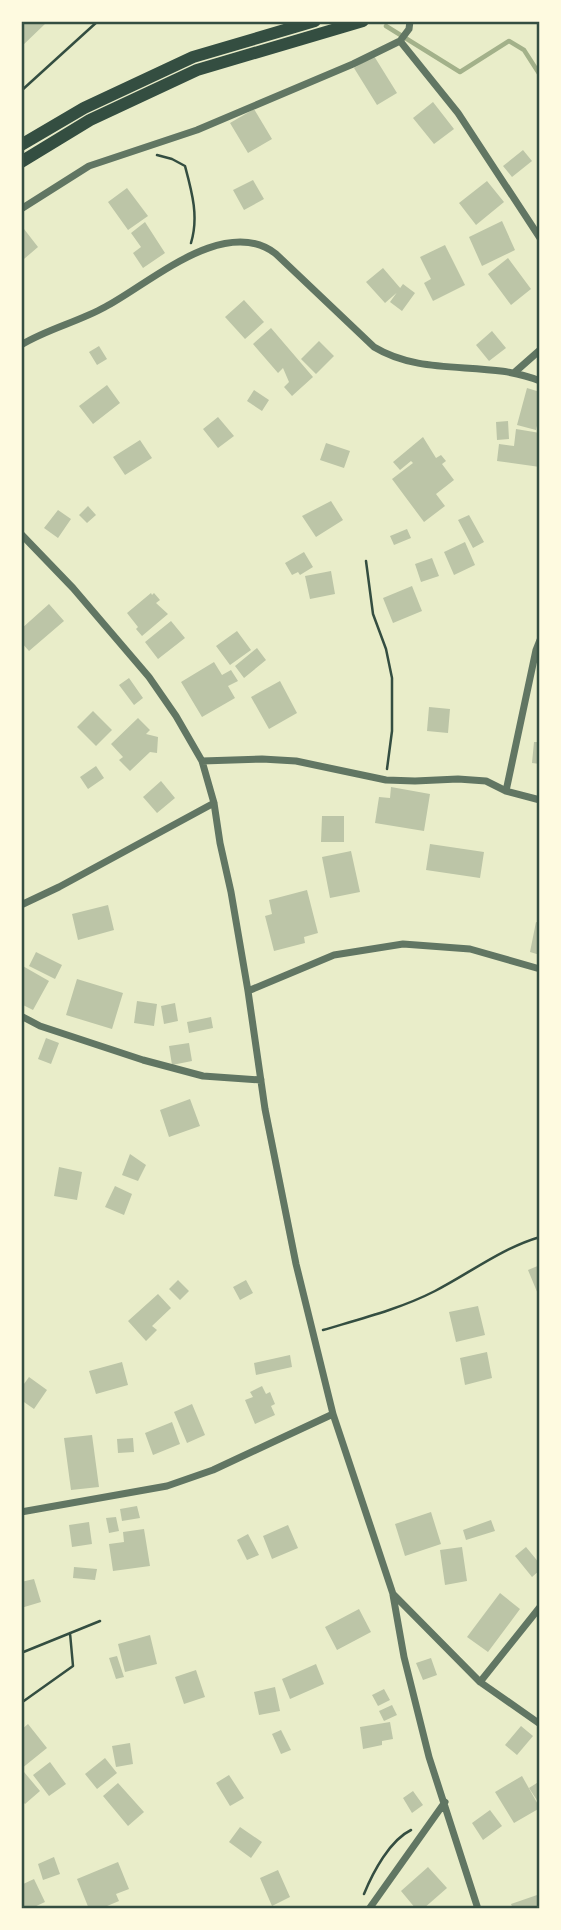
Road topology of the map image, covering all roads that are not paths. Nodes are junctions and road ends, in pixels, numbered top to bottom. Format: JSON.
{"nodes":[{"id":1,"x":315,"y":21,"type":"edge"},
{"id":2,"x":363,"y":21,"type":"edge"},
{"id":3,"x":410,"y":21,"type":"edge"},
{"id":4,"x":400,"y":41,"type":"junction"},
{"id":5,"x":21,"y":145,"type":"edge"},
{"id":6,"x":21,"y":162,"type":"edge"},
{"id":7,"x":21,"y":209,"type":"edge"},
{"id":8,"x":540,"y":238,"type":"edge"},
{"id":9,"x":21,"y":345,"type":"edge"},
{"id":10,"x":540,"y":350,"type":"edge"},
{"id":11,"x":515,"y":372,"type":"junction"},
{"id":12,"x":540,"y":381,"type":"edge"},
{"id":13,"x":21,"y":534,"type":"edge"},
{"id":14,"x":540,"y":640,"type":"edge"},
{"id":15,"x":202,"y":761,"type":"junction"},
{"id":16,"x":506,"y":791,"type":"junction"},
{"id":17,"x":540,"y":800,"type":"edge"},
{"id":18,"x":214,"y":803,"type":"junction"},
{"id":19,"x":21,"y":905,"type":"edge"},
{"id":20,"x":540,"y":968,"type":"edge"},
{"id":21,"x":248,"y":991,"type":"junction"},
{"id":22,"x":21,"y":1016,"type":"edge"},
{"id":23,"x":261,"y":1080,"type":"junction"},
{"id":24,"x":332,"y":1413,"type":"junction"},
{"id":25,"x":21,"y":1512,"type":"edge"},
{"id":26,"x":393,"y":1594,"type":"junction"},
{"id":27,"x":540,"y":1607,"type":"edge"},
{"id":28,"x":480,"y":1682,"type":"junction"},
{"id":29,"x":540,"y":1724,"type":"edge"},
{"id":30,"x":444,"y":1802,"type":"junction"},
{"id":31,"x":369,"y":1909,"type":"edge"},
{"id":32,"x":478,"y":1909,"type":"edge"}],
"edges":[{"from":1,"to":5,"type":"highway"},
{"from":2,"to":6,"type":"highway"},
{"from":3,"to":4,"type":"street"},
{"from":4,"to":7,"type":"street"},
{"from":4,"to":8,"type":"street"},
{"from":9,"to":11,"type":"street"},
{"from":10,"to":11,"type":"street"},
{"from":11,"to":12,"type":"street"},
{"from":13,"to":15,"type":"street"},
{"from":14,"to":16,"type":"street"},
{"from":15,"to":16,"type":"street"},
{"from":15,"to":18,"type":"street"},
{"from":16,"to":17,"type":"street"},
{"from":18,"to":19,"type":"street"},
{"from":18,"to":21,"type":"street"},
{"from":20,"to":21,"type":"street"},
{"from":21,"to":23,"type":"street"},
{"from":22,"to":23,"type":"street"},
{"from":23,"to":24,"type":"street"},
{"from":24,"to":25,"type":"street"},
{"from":24,"to":26,"type":"street"},
{"from":26,"to":28,"type":"street"},
{"from":26,"to":30,"type":"street"},
{"from":27,"to":28,"type":"street"},
{"from":28,"to":29,"type":"street"},
{"from":30,"to":31,"type":"street"},
{"from":30,"to":32,"type":"street"}]}
